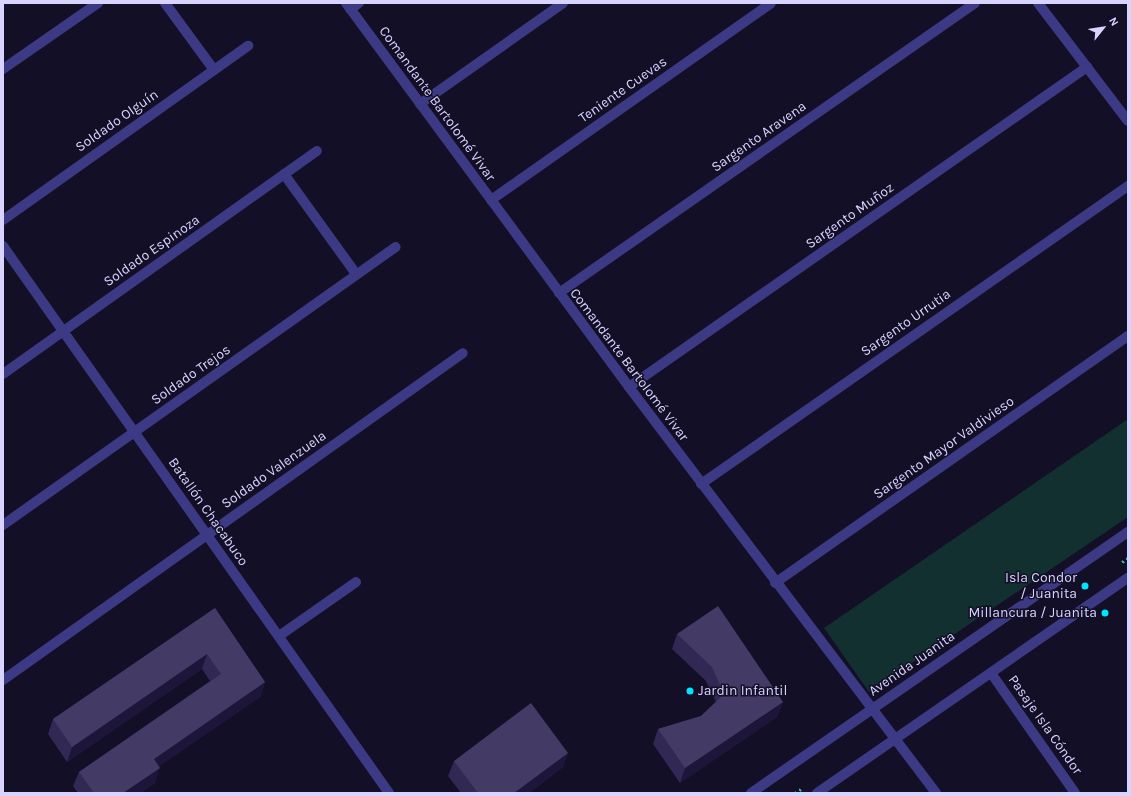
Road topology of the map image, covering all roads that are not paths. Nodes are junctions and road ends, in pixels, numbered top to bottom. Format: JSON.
{"nodes":[{"id":1,"x":98,"y":3,"type":"edge"},
{"id":2,"x":165,"y":3,"type":"edge"},
{"id":3,"x":563,"y":3,"type":"edge"},
{"id":4,"x":771,"y":3,"type":"edge"},
{"id":5,"x":975,"y":3,"type":"edge"},
{"id":6,"x":1038,"y":3,"type":"edge"},
{"id":7,"x":352,"y":5,"type":"edge"},
{"id":8,"x":248,"y":46,"type":"dead end"},
{"id":9,"x":1087,"y":68,"type":"junction"},
{"id":10,"x":3,"y":69,"type":"edge"},
{"id":11,"x":214,"y":70,"type":"junction"},
{"id":12,"x":420,"y":104,"type":"junction"},
{"id":13,"x":1128,"y":121,"type":"edge"},
{"id":14,"x":317,"y":151,"type":"dead end"},
{"id":15,"x":284,"y":174,"type":"junction"},
{"id":16,"x":1128,"y":186,"type":"edge"},
{"id":17,"x":491,"y":200,"type":"junction"},
{"id":18,"x":3,"y":220,"type":"edge"},
{"id":19,"x":3,"y":246,"type":"edge"},
{"id":20,"x":395,"y":247,"type":"dead end"},
{"id":21,"x":356,"y":274,"type":"junction"},
{"id":22,"x":559,"y":293,"type":"junction"},
{"id":23,"x":63,"y":331,"type":"junction"},
{"id":24,"x":1128,"y":336,"type":"edge"},
{"id":25,"x":464,"y":352,"type":"dead end"},
{"id":26,"x":3,"y":374,"type":"edge"},
{"id":27,"x":629,"y":387,"type":"junction"},
{"id":28,"x":134,"y":432,"type":"junction"},
{"id":29,"x":701,"y":484,"type":"junction"},
{"id":30,"x":3,"y":525,"type":"edge"},
{"id":31,"x":1128,"y":532,"type":"edge"},
{"id":32,"x":207,"y":535,"type":"junction"},
{"id":33,"x":1128,"y":578,"type":"edge"},
{"id":34,"x":356,"y":582,"type":"dead end"},
{"id":35,"x":775,"y":583,"type":"junction"},
{"id":36,"x":279,"y":636,"type":"junction"},
{"id":37,"x":991,"y":673,"type":"junction"},
{"id":38,"x":3,"y":680,"type":"edge"},
{"id":39,"x":870,"y":710,"type":"junction"},
{"id":40,"x":897,"y":738,"type":"junction"},
{"id":41,"x":389,"y":793,"type":"edge"},
{"id":42,"x":751,"y":793,"type":"edge"},
{"id":43,"x":817,"y":793,"type":"edge"},
{"id":44,"x":936,"y":793,"type":"edge"},
{"id":45,"x":1075,"y":793,"type":"edge"}],
"edges":[{"from":1,"to":10,"type":"street"},
{"from":2,"to":11,"type":"street"},
{"from":3,"to":12,"type":"street"},
{"from":4,"to":17,"type":"street","name":"Teniente Cuevas"},
{"from":5,"to":22,"type":"street","name":"Sargento Aravena"},
{"from":6,"to":9,"type":"street"},
{"from":7,"to":12,"type":"street","name":"Comandante Bartolomé Vivar"},
{"from":8,"to":11,"type":"street","name":"Soldado Olguín"},
{"from":9,"to":13,"type":"street"},
{"from":9,"to":27,"type":"street","name":"Sargento Muñoz"},
{"from":11,"to":18,"type":"street","name":"Soldado Olguín"},
{"from":12,"to":17,"type":"street","name":"Comandante Bartolomé Vivar"},
{"from":14,"to":15,"type":"street","name":"Soldado Espinoza"},
{"from":15,"to":21,"type":"street"},
{"from":15,"to":23,"type":"street","name":"Soldado Espinoza"},
{"from":16,"to":29,"type":"street","name":"Sargento Urrutia"},
{"from":17,"to":22,"type":"street","name":"Comandante Bartolomé Vivar"},
{"from":19,"to":23,"type":"street","name":"Batallón Chacabuco"},
{"from":20,"to":21,"type":"street","name":"Soldado Trejos"},
{"from":21,"to":28,"type":"street","name":"Soldado Trejos"},
{"from":22,"to":27,"type":"street","name":"Comandante Bartolomé Vivar"},
{"from":23,"to":26,"type":"street","name":"Soldado Espinoza"},
{"from":23,"to":28,"type":"street","name":"Batallón Chacabuco"},
{"from":24,"to":35,"type":"street","name":"Sargento Mayor Valdivieso"},
{"from":25,"to":32,"type":"street","name":"Soldado Valenzuela"},
{"from":27,"to":29,"type":"street","name":"Comandante Bartolomé Vivar"},
{"from":28,"to":30,"type":"street","name":"Soldado Trejos"},
{"from":28,"to":32,"type":"street","name":"Batallón Chacabuco"},
{"from":29,"to":35,"type":"street","name":"Comandante Bartolomé Vivar"},
{"from":31,"to":39,"type":"street","name":"Avenida Juanita"},
{"from":32,"to":36,"type":"street","name":"Batallón Chacabuco"},
{"from":32,"to":38,"type":"street","name":"Soldado Valenzuela"},
{"from":33,"to":37,"type":"street"},
{"from":34,"to":36,"type":"street"},
{"from":35,"to":39,"type":"street","name":"Comandante Bartolomé Vivar"},
{"from":36,"to":41,"type":"street","name":"Batallón Chacabuco"},
{"from":37,"to":40,"type":"street"},
{"from":37,"to":45,"type":"street","name":"Pasaje Isla Cóndor"},
{"from":39,"to":40,"type":"street","name":"Comandante Bartolomé Vivar"},
{"from":39,"to":42,"type":"street","name":"Avenida Juanita"},
{"from":40,"to":43,"type":"street"},
{"from":40,"to":44,"type":"street","name":"Comandante Bartolomé Vivar"}]}
